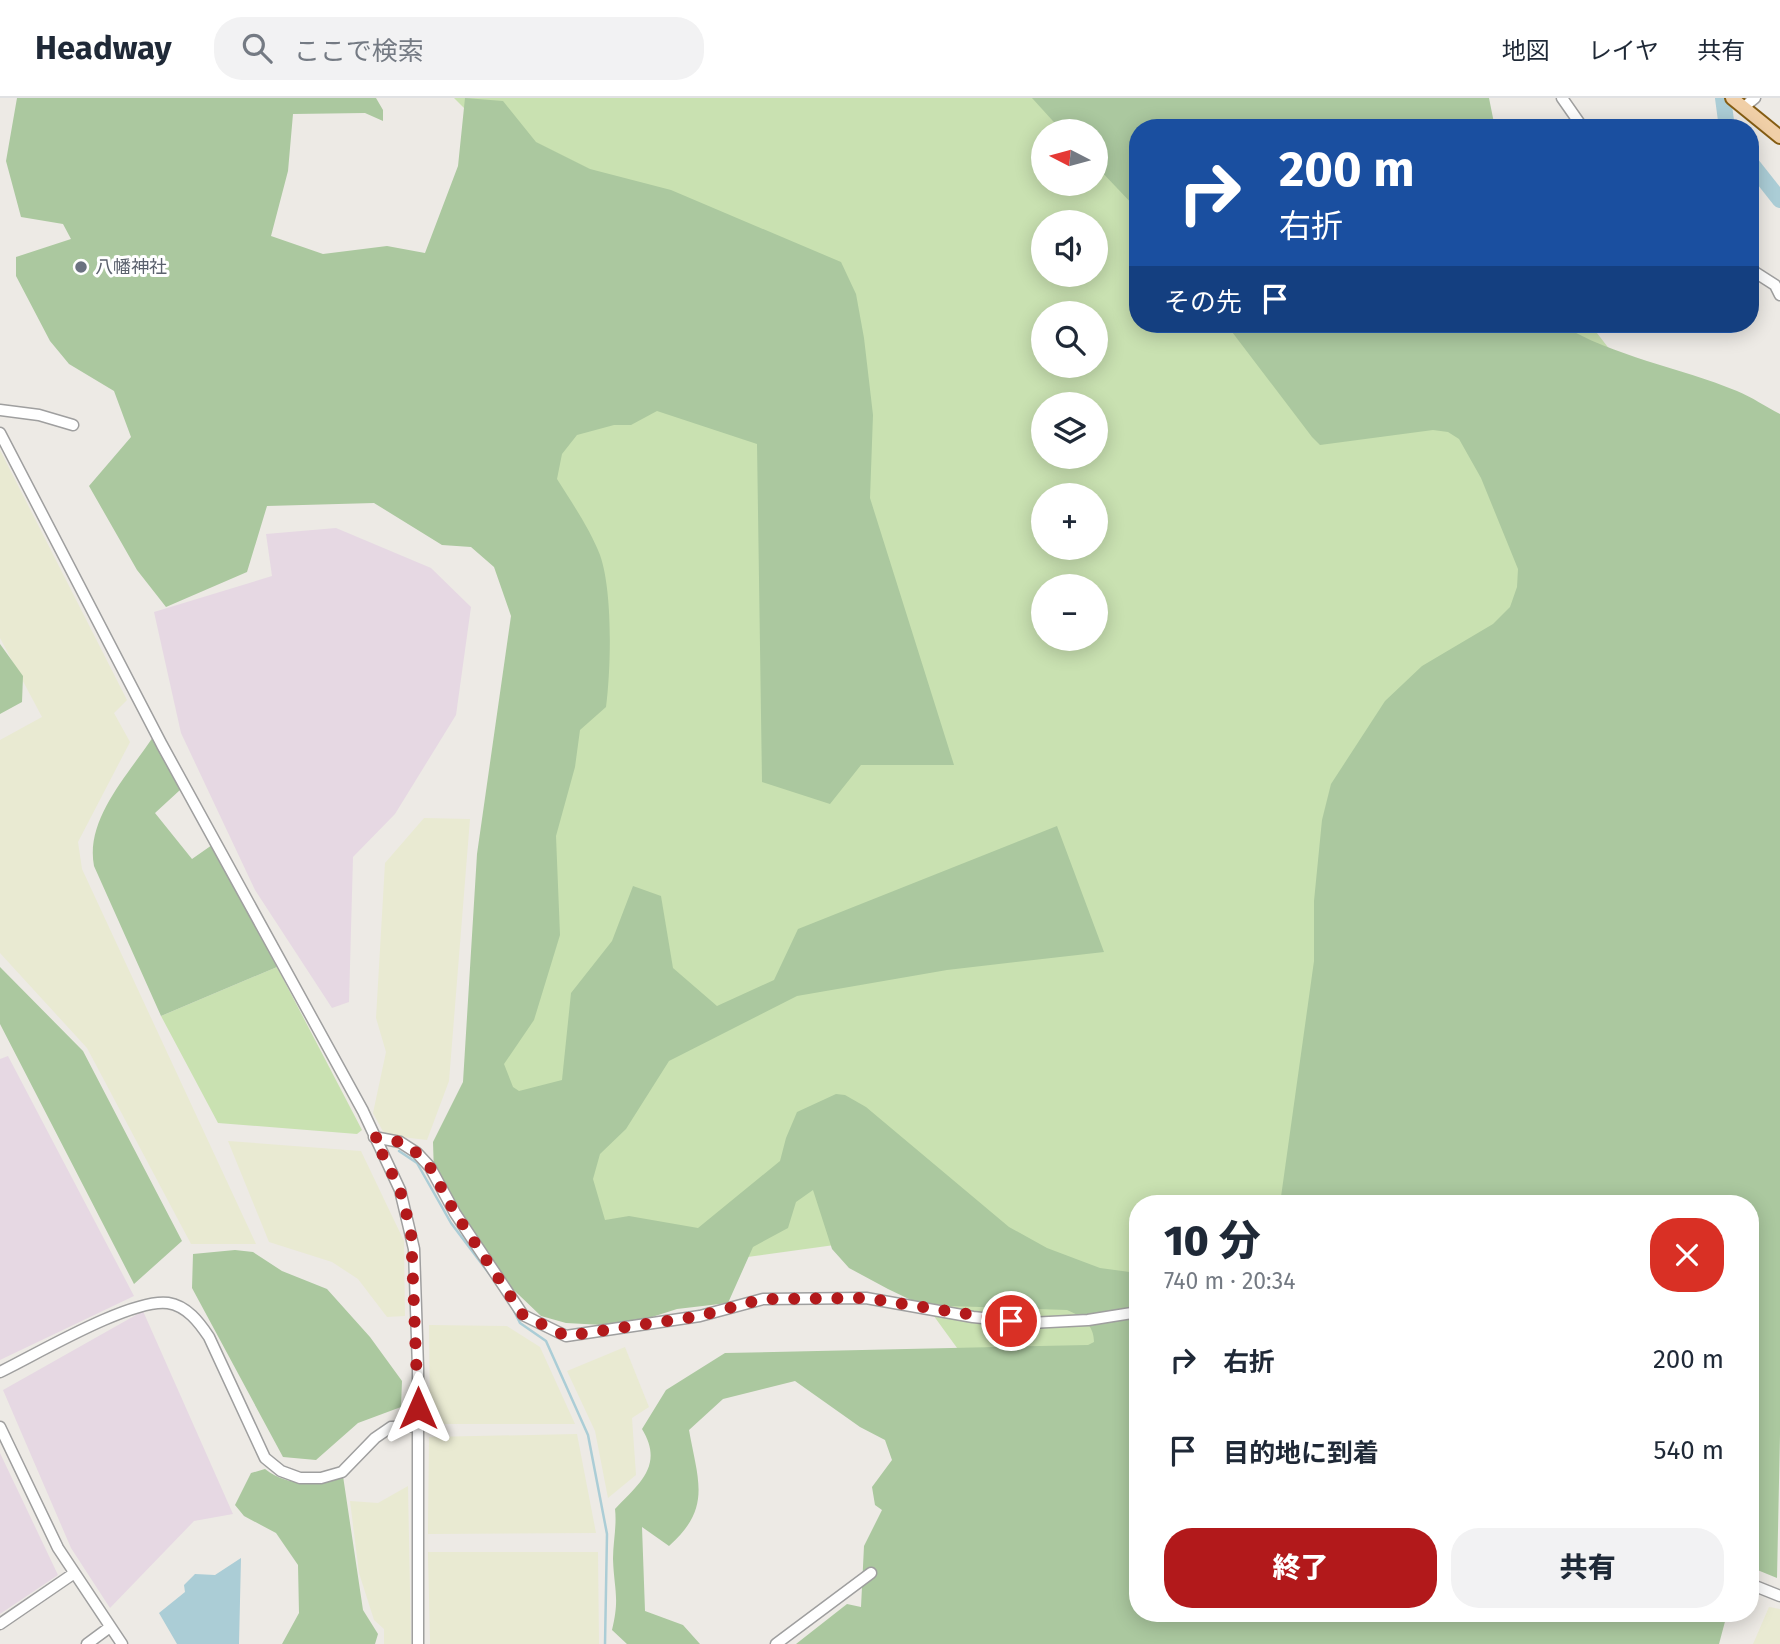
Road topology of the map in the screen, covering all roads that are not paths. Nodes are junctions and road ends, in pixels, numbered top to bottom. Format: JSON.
{"nodes":[{"id":1,"x":1562,"y":98,"type":"edge"},
{"id":2,"x":1755,"y":98,"type":"edge"},
{"id":3,"x":1737,"y":102,"type":"edge"},
{"id":4,"x":1577,"y":119,"type":"edge"},
{"id":5,"x":1758,"y":119,"type":"edge"},
{"id":6,"x":1759,"y":120,"type":"edge"},
{"id":7,"x":1780,"y":137,"type":"edge"},
{"id":8,"x":1759,"y":275,"type":"edge"},
{"id":9,"x":1780,"y":295,"type":"edge"},
{"id":10,"x":0,"y":410,"type":"edge"},
{"id":11,"x":74,"y":425,"type":"dead end"},
{"id":12,"x":0,"y":433,"type":"edge"},
{"id":13,"x":374,"y":1137,"type":"junction"},
{"id":14,"x":1129,"y":1313,"type":"edge"},
{"id":15,"x":0,"y":1372,"type":"edge"},
{"id":16,"x":418,"y":1426,"type":"junction"},
{"id":17,"x":0,"y":1427,"type":"edge"},
{"id":18,"x":870,"y":1573,"type":"dead end"},
{"id":19,"x":73,"y":1574,"type":"junction"},
{"id":20,"x":1759,"y":1588,"type":"edge"},
{"id":21,"x":1780,"y":1596,"type":"edge"},
{"id":22,"x":0,"y":1624,"type":"edge"},
{"id":23,"x":110,"y":1627,"type":"junction"},
{"id":24,"x":87,"y":1644,"type":"edge"},
{"id":25,"x":122,"y":1644,"type":"edge"},
{"id":26,"x":418,"y":1644,"type":"edge"},
{"id":27,"x":776,"y":1644,"type":"edge"}],
"edges":[{"from":1,"to":4,"type":"street"},
{"from":2,"to":3,"type":"street"},
{"from":3,"to":5,"type":"main road"},
{"from":6,"to":7,"type":"main road"},
{"from":8,"to":9,"type":"street"},
{"from":10,"to":11,"type":"street"},
{"from":12,"to":13,"type":"street"},
{"from":13,"to":14,"type":"street"},
{"from":13,"to":16,"type":"street"},
{"from":15,"to":16,"type":"street"},
{"from":16,"to":26,"type":"street"},
{"from":17,"to":19,"type":"street"},
{"from":18,"to":27,"type":"street"},
{"from":19,"to":22,"type":"street"},
{"from":19,"to":23,"type":"street"},
{"from":20,"to":21,"type":"street"},
{"from":23,"to":24,"type":"street"},
{"from":23,"to":25,"type":"street"}]}
